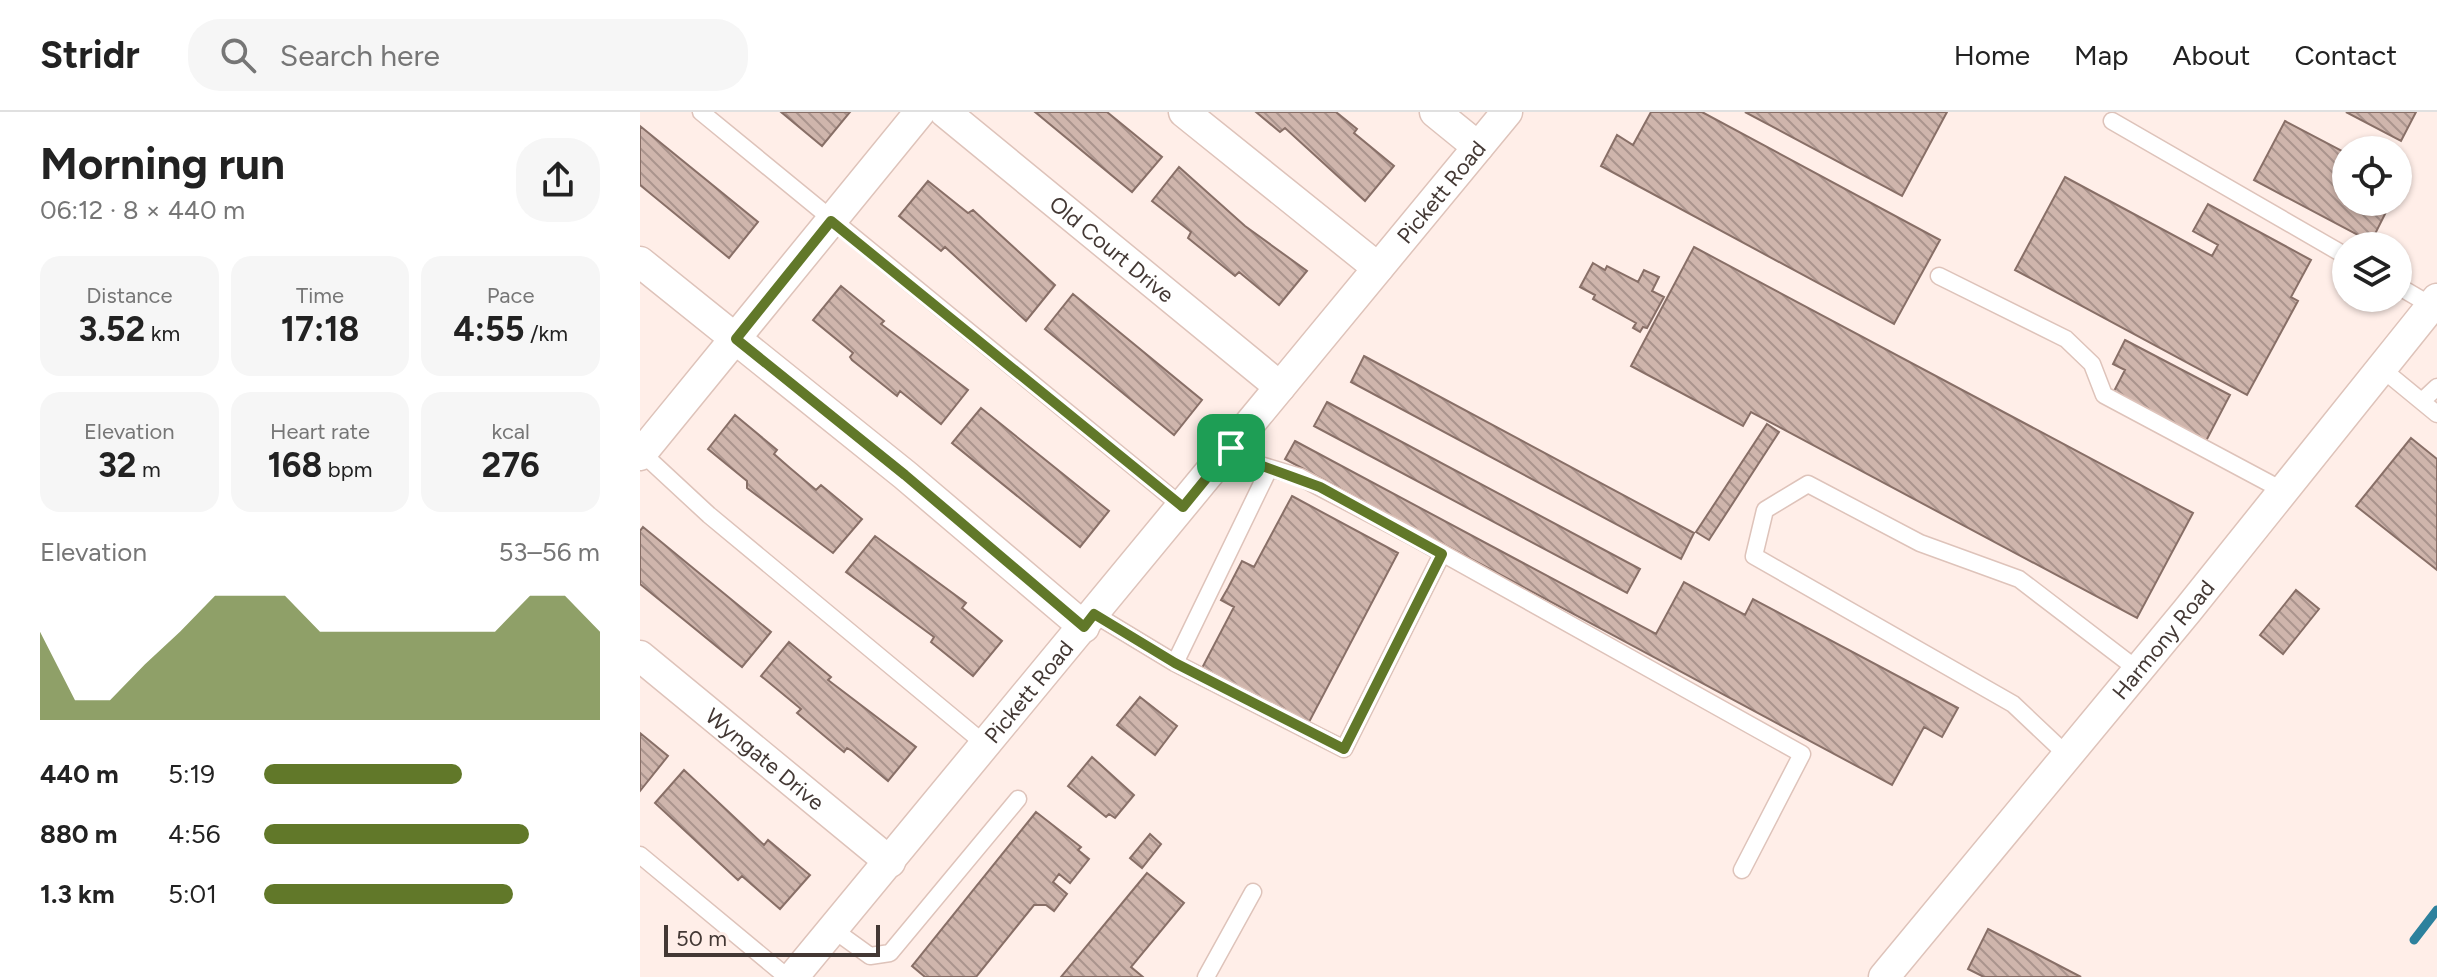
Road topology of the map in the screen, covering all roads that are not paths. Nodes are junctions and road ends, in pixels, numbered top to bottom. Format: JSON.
{"nodes":[{"id":1,"x":701,"y":112,"type":"edge"},
{"id":2,"x":920,"y":112,"type":"edge"},
{"id":3,"x":945,"y":112,"type":"edge"},
{"id":4,"x":1184,"y":112,"type":"edge"},
{"id":5,"x":1435,"y":112,"type":"edge"},
{"id":6,"x":1507,"y":112,"type":"edge"},
{"id":7,"x":2112,"y":121,"type":"dead end"},
{"id":8,"x":1478,"y":147,"type":"junction"},
{"id":9,"x":831,"y":221,"type":"junction"},
{"id":10,"x":2332,"y":248,"type":"edge"},
{"id":11,"x":640,"y":262,"type":"edge"},
{"id":12,"x":1378,"y":268,"type":"junction"},
{"id":13,"x":1939,"y":276,"type":"dead end"},
{"id":14,"x":2412,"y":292,"type":"edge"},
{"id":15,"x":2434,"y":302,"type":"edge"},
{"id":16,"x":736,"y":339,"type":"junction"},
{"id":17,"x":2381,"y":368,"type":"junction"},
{"id":18,"x":1280,"y":387,"type":"junction"},
{"id":19,"x":2437,"y":387,"type":"edge"},
{"id":20,"x":2422,"y":401,"type":"junction"},
{"id":21,"x":2437,"y":414,"type":"edge"},
{"id":22,"x":1231,"y":448,"type":"junction"},
{"id":23,"x":641,"y":453,"type":"edge"},
{"id":24,"x":1269,"y":469,"type":"junction"},
{"id":25,"x":2282,"y":490,"type":"junction"},
{"id":26,"x":1183,"y":507,"type":"junction"},
{"id":27,"x":1442,"y":554,"type":"junction"},
{"id":28,"x":1089,"y":621,"type":"junction"},
{"id":29,"x":640,"y":656,"type":"edge"},
{"id":30,"x":1175,"y":663,"type":"junction"},
{"id":31,"x":2138,"y":670,"type":"junction"},
{"id":32,"x":986,"y":745,"type":"junction"},
{"id":33,"x":2067,"y":755,"type":"junction"},
{"id":34,"x":1018,"y":799,"type":"dead end"},
{"id":35,"x":640,"y":855,"type":"edge"},
{"id":36,"x":890,"y":862,"type":"junction"},
{"id":37,"x":1742,"y":870,"type":"dead end"},
{"id":38,"x":1253,"y":892,"type":"dead end"},
{"id":39,"x":834,"y":930,"type":"junction"},
{"id":40,"x":787,"y":977,"type":"edge"},
{"id":41,"x":793,"y":977,"type":"edge"},
{"id":42,"x":1206,"y":977,"type":"edge"},
{"id":43,"x":1884,"y":977,"type":"edge"}],
"edges":[{"from":1,"to":9,"type":"lane"},
{"from":2,"to":9,"type":"street"},
{"from":3,"to":18,"type":"street","name":"Old Court Drive"},
{"from":4,"to":12,"type":"street"},
{"from":5,"to":8,"type":"street"},
{"from":6,"to":8,"type":"street","name":"Pickett Road"},
{"from":7,"to":10,"type":"lane"},
{"from":8,"to":12,"type":"street","name":"Pickett Road"},
{"from":9,"to":16,"type":"street"},
{"from":9,"to":26,"type":"lane"},
{"from":11,"to":16,"type":"street"},
{"from":12,"to":18,"type":"street","name":"Pickett Road"},
{"from":13,"to":25,"type":"lane"},
{"from":14,"to":15,"type":"lane"},
{"from":15,"to":17,"type":"street","name":"Harmony Road"},
{"from":16,"to":23,"type":"street"},
{"from":16,"to":28,"type":"street"},
{"from":17,"to":20,"type":"lane"},
{"from":17,"to":25,"type":"street","name":"Harmony Road"},
{"from":18,"to":22,"type":"street","name":"Pickett Road"},
{"from":19,"to":20,"type":"lane"},
{"from":20,"to":21,"type":"lane"},
{"from":22,"to":24,"type":"lane"},
{"from":22,"to":26,"type":"street","name":"Pickett Road"},
{"from":23,"to":32,"type":"lane"},
{"from":24,"to":27,"type":"lane"},
{"from":24,"to":30,"type":"lane"},
{"from":25,"to":31,"type":"street","name":"Harmony Road"},
{"from":26,"to":28,"type":"street","name":"Pickett Road"},
{"from":27,"to":30,"type":"lane"},
{"from":27,"to":37,"type":"lane"},
{"from":28,"to":30,"type":"lane"},
{"from":28,"to":32,"type":"street","name":"Pickett Road"},
{"from":29,"to":36,"type":"street","name":"Wyngate Drive"},
{"from":31,"to":33,"type":"street","name":"Harmony Road"},
{"from":31,"to":33,"type":"lane"},
{"from":32,"to":36,"type":"street","name":"Pickett Road"},
{"from":33,"to":43,"type":"street","name":"Harmony Road"},
{"from":34,"to":39,"type":"lane"},
{"from":35,"to":40,"type":"lane"},
{"from":36,"to":39,"type":"street","name":"Pickett Road"},
{"from":38,"to":42,"type":"lane"},
{"from":39,"to":41,"type":"street","name":"Pickett Road"}]}
